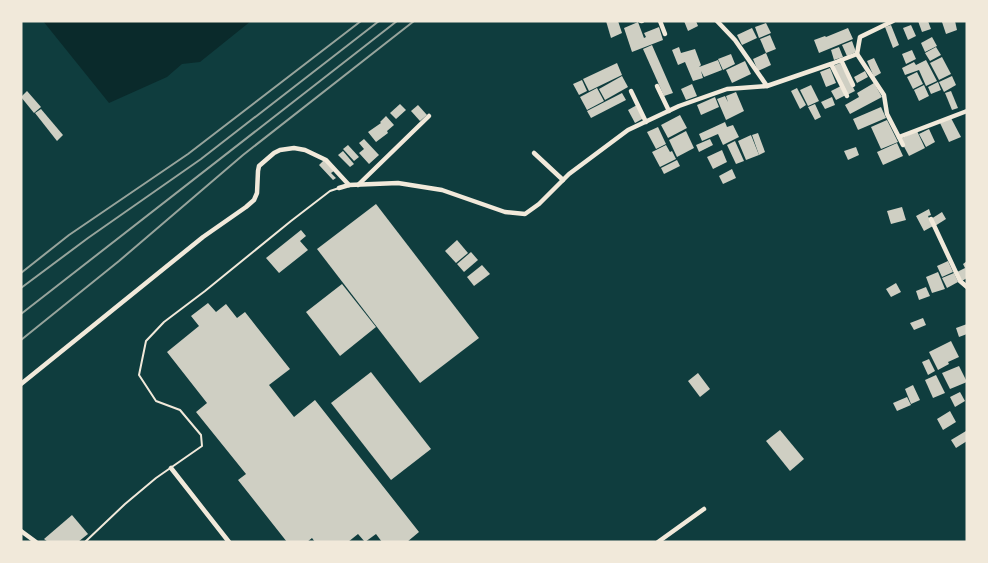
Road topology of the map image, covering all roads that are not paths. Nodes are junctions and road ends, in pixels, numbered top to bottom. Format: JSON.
{"nodes":[{"id":1,"x":660,"y":21,"type":"edge"},
{"id":2,"x":717,"y":21,"type":"edge"},
{"id":3,"x":893,"y":21,"type":"edge"},
{"id":4,"x":665,"y":34,"type":"dead end"},
{"id":5,"x":857,"y":54,"type":"junction"},
{"id":6,"x":841,"y":60,"type":"junction"},
{"id":7,"x":831,"y":64,"type":"junction"},
{"id":8,"x":853,"y":85,"type":"dead end"},
{"id":9,"x":657,"y":86,"type":"dead end"},
{"id":10,"x":767,"y":86,"type":"junction"},
{"id":11,"x":631,"y":92,"type":"dead end"},
{"id":12,"x":847,"y":96,"type":"dead end"},
{"id":13,"x":669,"y":111,"type":"junction"},
{"id":14,"x":967,"y":111,"type":"edge"},
{"id":15,"x":429,"y":116,"type":"dead end"},
{"id":16,"x":646,"y":122,"type":"junction"},
{"id":17,"x":899,"y":137,"type":"junction"},
{"id":18,"x":903,"y":145,"type":"dead end"},
{"id":19,"x":534,"y":153,"type":"dead end"},
{"id":20,"x":563,"y":180,"type":"junction"},
{"id":21,"x":349,"y":185,"type":"junction"},
{"id":22,"x":358,"y":185,"type":"junction"},
{"id":23,"x":339,"y":188,"type":"joint"},
{"id":24,"x":931,"y":219,"type":"dead end"},
{"id":25,"x":967,"y":287,"type":"edge"},
{"id":26,"x":21,"y":384,"type":"edge"},
{"id":27,"x":171,"y":468,"type":"junction"},
{"id":28,"x":704,"y":509,"type":"dead end"},
{"id":29,"x":21,"y":531,"type":"edge"},
{"id":30,"x":36,"y":542,"type":"edge"},
{"id":31,"x":86,"y":542,"type":"edge"},
{"id":32,"x":229,"y":542,"type":"edge"},
{"id":33,"x":658,"y":542,"type":"edge"}],
"edges":[{"from":1,"to":4,"type":"street"},
{"from":2,"to":10,"type":"street"},
{"from":3,"to":5,"type":"street"},
{"from":5,"to":6,"type":"street"},
{"from":5,"to":17,"type":"street"},
{"from":6,"to":7,"type":"street"},
{"from":6,"to":8,"type":"street"},
{"from":7,"to":10,"type":"street"},
{"from":7,"to":12,"type":"street"},
{"from":9,"to":13,"type":"street"},
{"from":10,"to":13,"type":"street"},
{"from":11,"to":16,"type":"street"},
{"from":13,"to":16,"type":"street"},
{"from":14,"to":17,"type":"street"},
{"from":15,"to":22,"type":"street"},
{"from":16,"to":20,"type":"street"},
{"from":17,"to":18,"type":"street"},
{"from":19,"to":20,"type":"street"},
{"from":20,"to":22,"type":"street"},
{"from":21,"to":22,"type":"street"},
{"from":21,"to":23,"type":"street"},
{"from":21,"to":26,"type":"street"},
{"from":23,"to":27,"type":"lane"},
{"from":24,"to":25,"type":"street"},
{"from":27,"to":31,"type":"lane"},
{"from":27,"to":32,"type":"street"},
{"from":28,"to":33,"type":"street"},
{"from":29,"to":30,"type":"street"}]}
